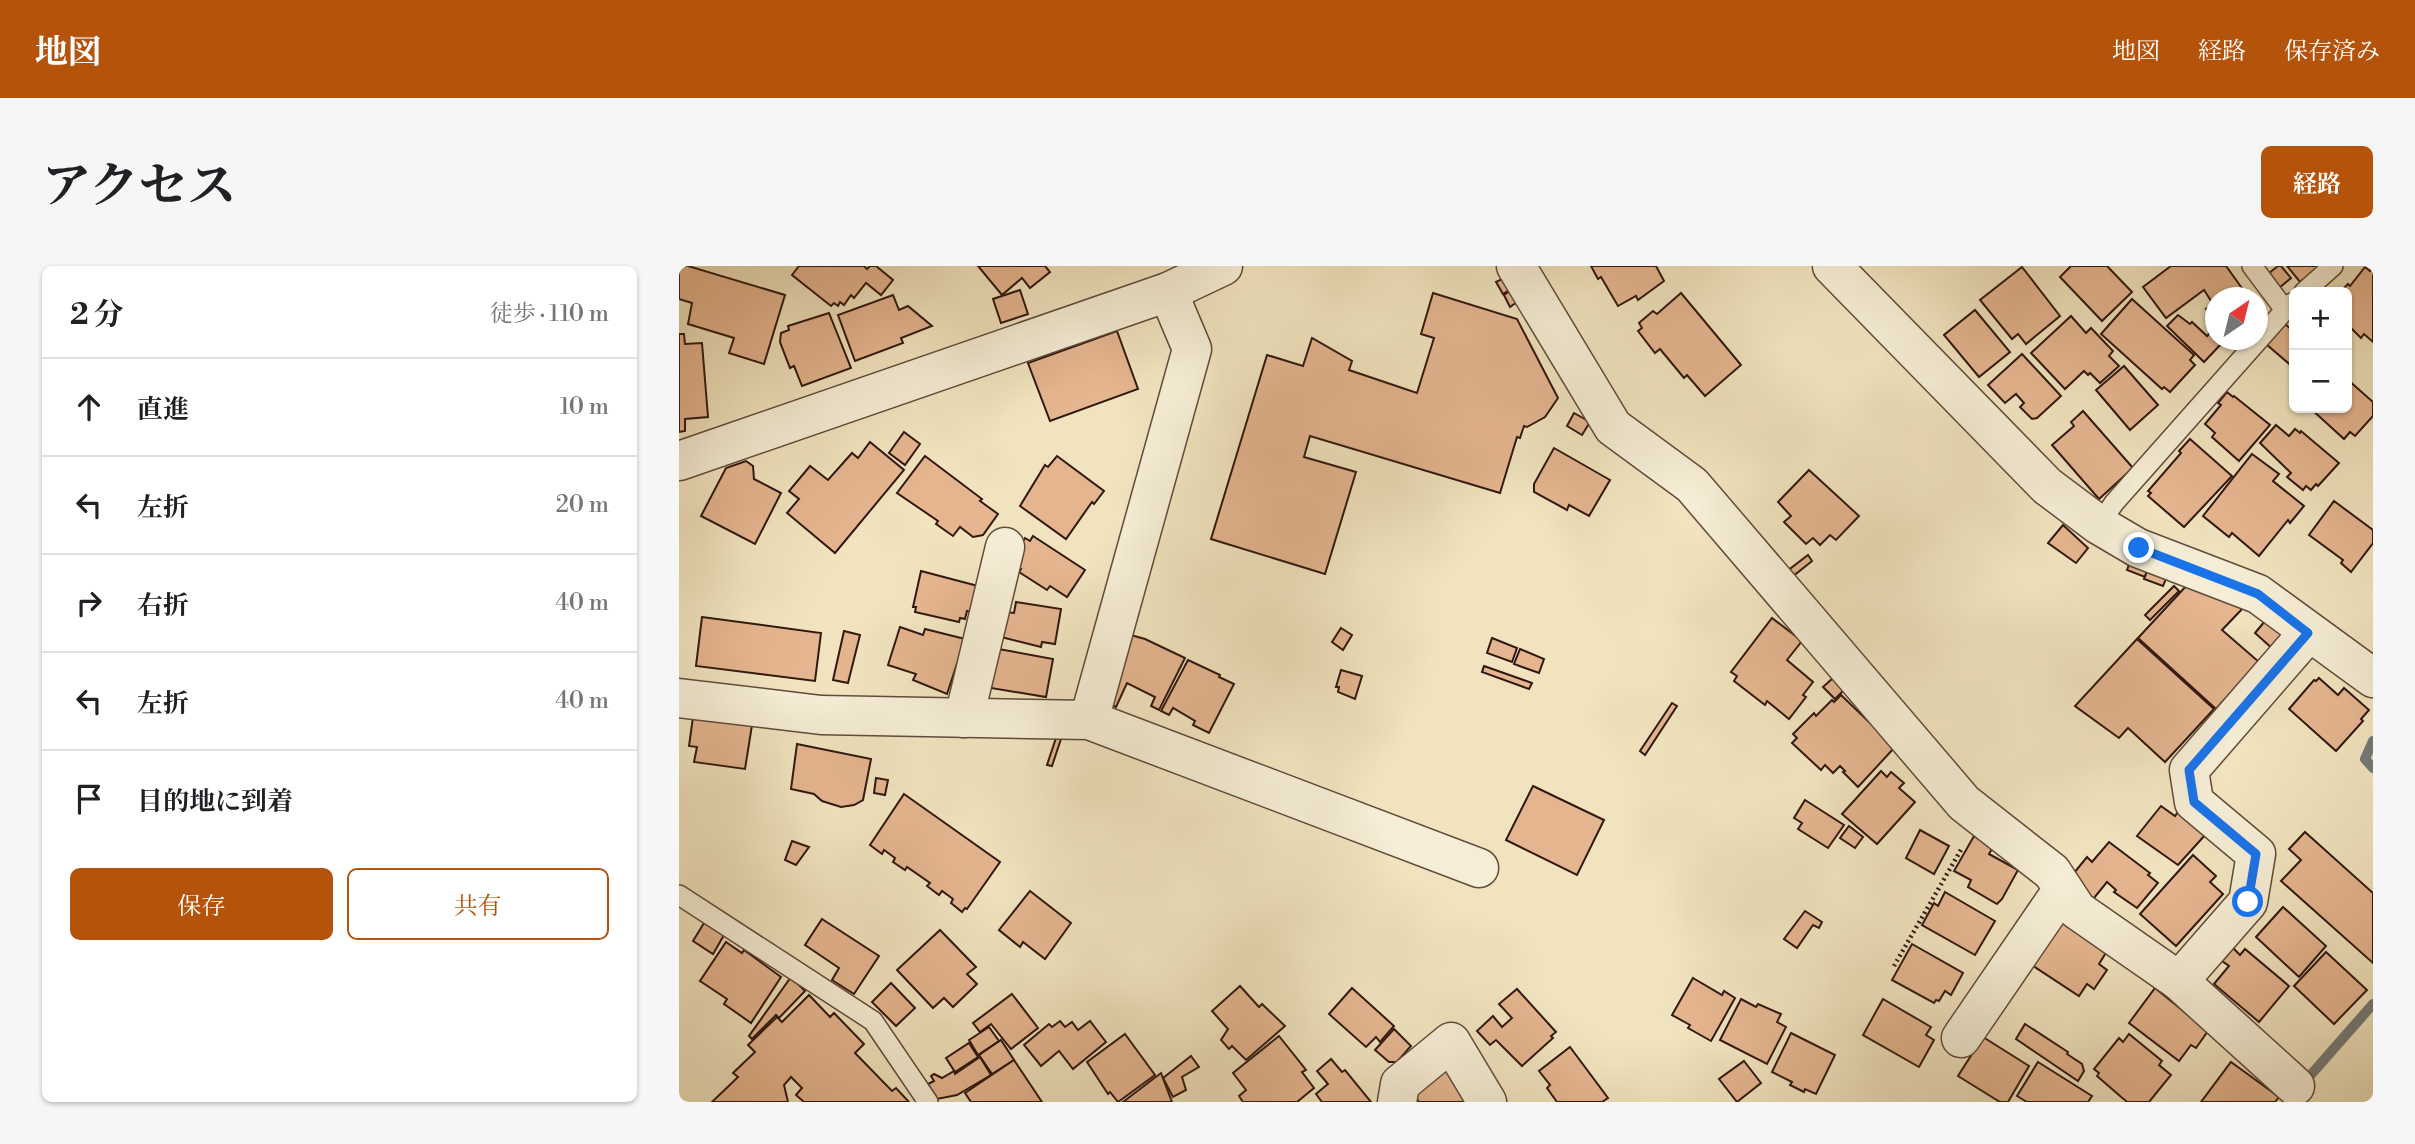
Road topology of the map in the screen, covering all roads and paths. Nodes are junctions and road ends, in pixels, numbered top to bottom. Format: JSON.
{"nodes":[{"id":1,"x":1223,"y":266,"type":"edge"},
{"id":2,"x":1516,"y":266,"type":"edge"},
{"id":3,"x":1832,"y":266,"type":"edge"},
{"id":4,"x":2252,"y":266,"type":"edge"},
{"id":5,"x":2333,"y":266,"type":"edge"},
{"id":6,"x":2310,"y":287,"type":"edge"},
{"id":7,"x":1168,"y":292,"type":"junction"},
{"id":8,"x":2289,"y":305,"type":"edge"},
{"id":9,"x":2289,"y":307,"type":"edge"},
{"id":10,"x":679,"y":461,"type":"edge"},
{"id":11,"x":2099,"y":524,"type":"junction"},
{"id":12,"x":1005,"y":547,"type":"dead end"},
{"id":13,"x":2308,"y":633,"type":"junction"},
{"id":14,"x":2373,"y":678,"type":"edge"},
{"id":15,"x":679,"y":698,"type":"edge"},
{"id":16,"x":964,"y":718,"type":"junction"},
{"id":17,"x":1089,"y":720,"type":"junction"},
{"id":18,"x":1981,"y":816,"type":"junction"},
{"id":19,"x":1479,"y":868,"type":"dead end"},
{"id":20,"x":2063,"y":889,"type":"junction"},
{"id":21,"x":679,"y":895,"type":"edge"},
{"id":22,"x":1894,"y":966,"type":"dead end"},
{"id":23,"x":2179,"y":981,"type":"junction"},
{"id":24,"x":1961,"y":1038,"type":"dead end"},
{"id":25,"x":2295,"y":1086,"type":"dead end"},
{"id":26,"x":928,"y":1102,"type":"edge"},
{"id":27,"x":1397,"y":1102,"type":"edge"},
{"id":28,"x":1487,"y":1102,"type":"edge"}],
"edges":[{"from":1,"to":7,"type":"street"},
{"from":2,"to":18,"type":"street"},
{"from":3,"to":11,"type":"street"},
{"from":4,"to":8,"type":"lane"},
{"from":5,"to":6,"type":"lane"},
{"from":7,"to":10,"type":"street"},
{"from":7,"to":17,"type":"street"},
{"from":9,"to":11,"type":"lane"},
{"from":11,"to":13,"type":"street"},
{"from":12,"to":16,"type":"street"},
{"from":13,"to":14,"type":"street"},
{"from":13,"to":23,"type":"street"},
{"from":15,"to":16,"type":"street"},
{"from":16,"to":17,"type":"street"},
{"from":17,"to":19,"type":"street"},
{"from":18,"to":20,"type":"street"},
{"from":18,"to":22,"type":"path"},
{"from":20,"to":23,"type":"street"},
{"from":20,"to":24,"type":"street"},
{"from":21,"to":26,"type":"lane"},
{"from":23,"to":25,"type":"street"},
{"from":27,"to":28,"type":"street"}]}
